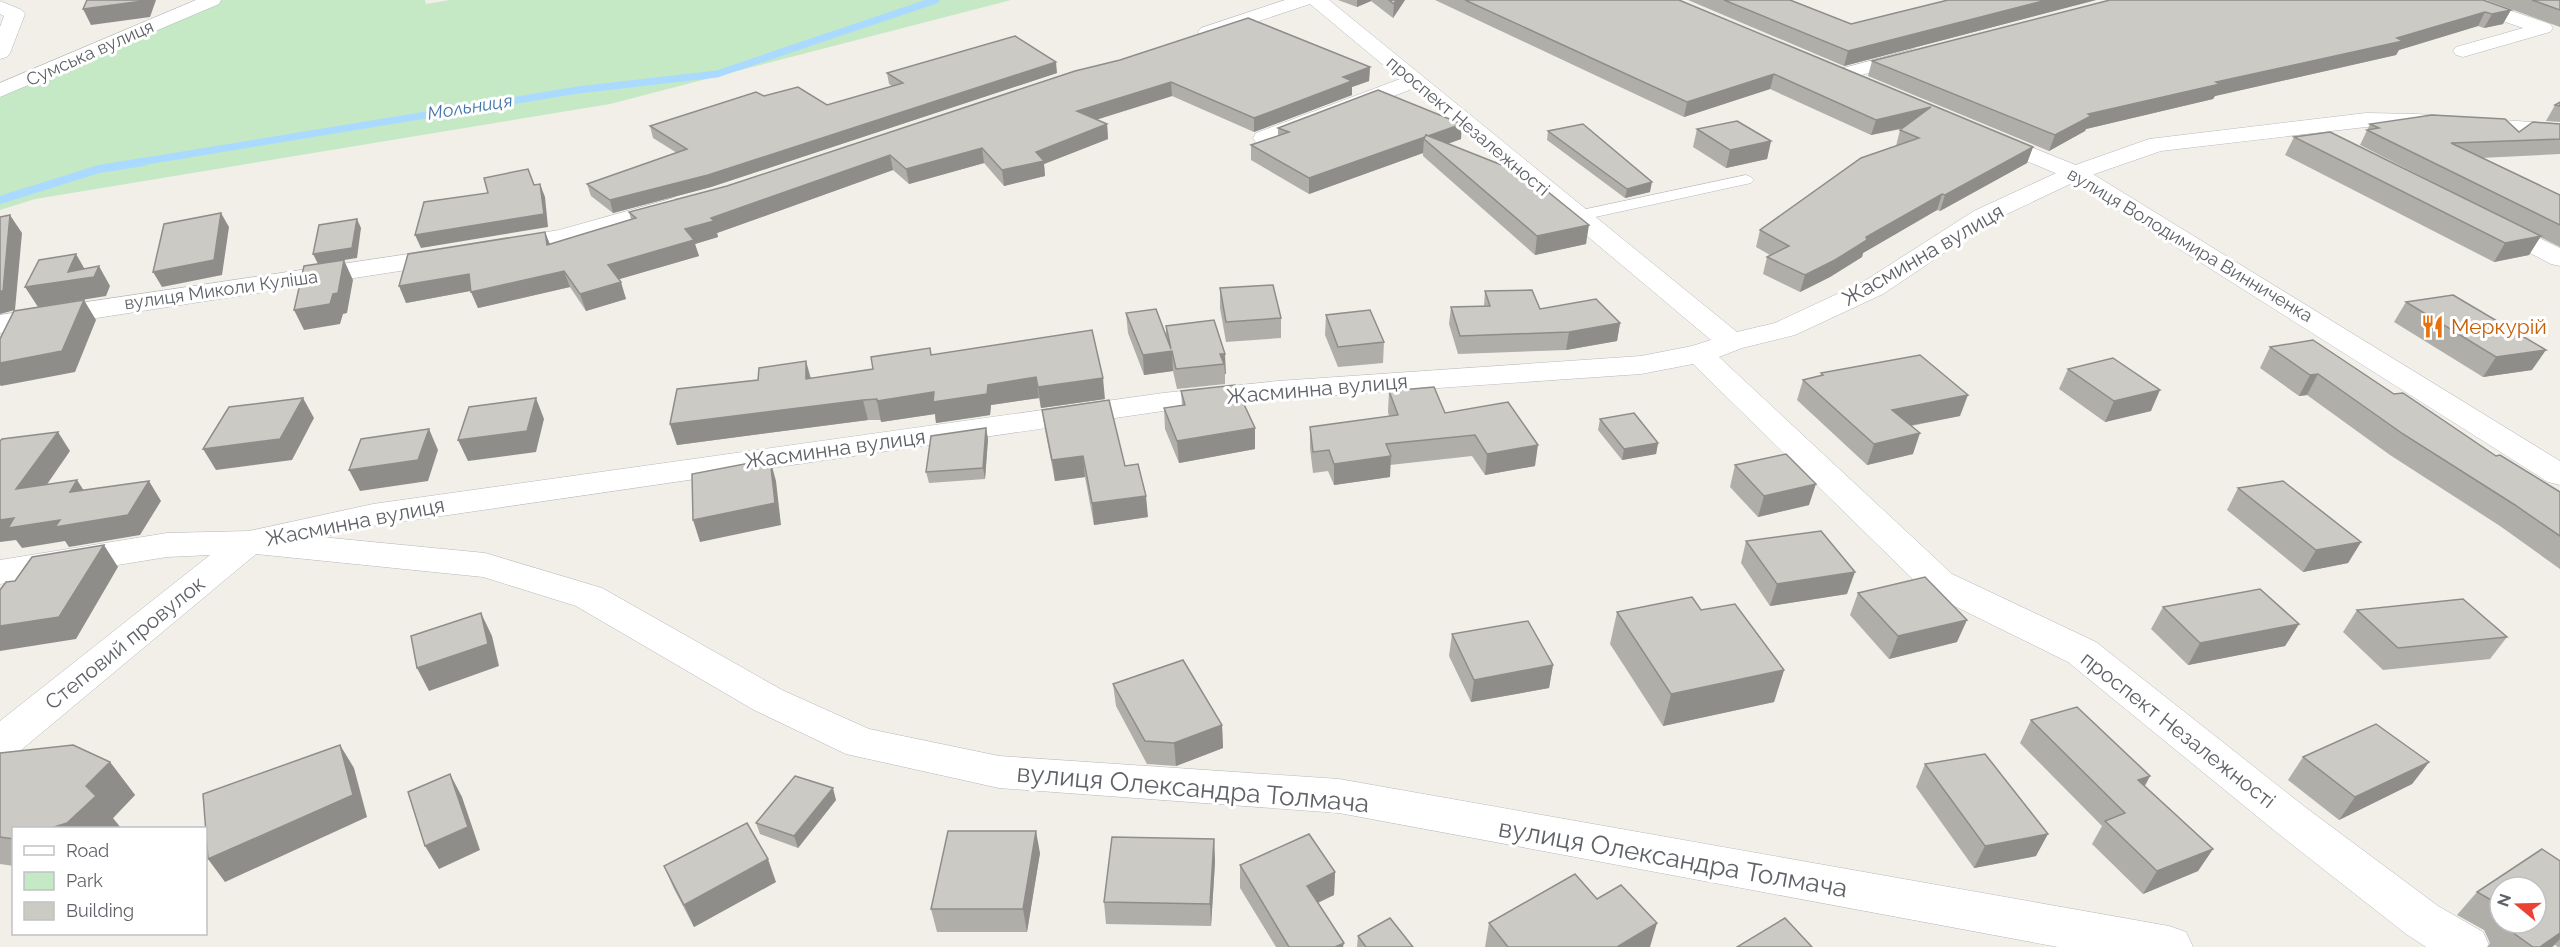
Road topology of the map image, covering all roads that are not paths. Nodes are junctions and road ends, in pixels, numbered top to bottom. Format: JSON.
{"nodes":[{"id":1,"x":212,"y":0,"type":"edge"},
{"id":2,"x":1304,"y":0,"type":"edge"},
{"id":3,"x":1317,"y":0,"type":"edge"},
{"id":4,"x":2460,"y":0,"type":"edge"},
{"id":5,"x":0,"y":7,"type":"edge"},
{"id":6,"x":176,"y":8,"type":"edge"},
{"id":7,"x":1192,"y":38,"type":"edge"},
{"id":8,"x":1938,"y":49,"type":"edge"},
{"id":9,"x":2463,"y":51,"type":"dead end"},
{"id":10,"x":0,"y":53,"type":"edge"},
{"id":11,"x":1822,"y":65,"type":"edge"},
{"id":12,"x":1843,"y":74,"type":"junction"},
{"id":13,"x":0,"y":78,"type":"edge"},
{"id":14,"x":27,"y":81,"type":"junction"},
{"id":15,"x":1414,"y":81,"type":"junction"},
{"id":16,"x":1876,"y":88,"type":"edge"},
{"id":17,"x":0,"y":91,"type":"edge"},
{"id":18,"x":2301,"y":128,"type":"junction"},
{"id":19,"x":1975,"y":131,"type":"edge"},
{"id":20,"x":2560,"y":131,"type":"edge"},
{"id":21,"x":1264,"y":138,"type":"edge"},
{"id":22,"x":2342,"y":148,"type":"edge"},
{"id":23,"x":2074,"y":173,"type":"junction"},
{"id":24,"x":1746,"y":180,"type":"dead end"},
{"id":25,"x":698,"y":200,"type":"edge"},
{"id":26,"x":1577,"y":216,"type":"junction"},
{"id":27,"x":2477,"y":216,"type":"edge"},
{"id":28,"x":2560,"y":258,"type":"edge"},
{"id":29,"x":0,"y":324,"type":"edge"},
{"id":30,"x":1715,"y":348,"type":"junction"},
{"id":31,"x":2560,"y":475,"type":"edge"},
{"id":32,"x":249,"y":542,"type":"junction"},
{"id":33,"x":0,"y":572,"type":"edge"},
{"id":34,"x":0,"y":744,"type":"edge"},
{"id":35,"x":2169,"y":947,"type":"edge"},
{"id":36,"x":2466,"y":947,"type":"edge"}],
"edges":[{"from":1,"to":6,"type":"street","name":"Сумська вулиця"},
{"from":2,"to":7,"type":"street"},
{"from":3,"to":15,"type":"street","name":"проспект Незалежності"},
{"from":4,"to":9,"type":"street"},
{"from":5,"to":10,"type":"street"},
{"from":6,"to":14,"type":"street","name":"Сумська вулиця"},
{"from":8,"to":12,"type":"street"},
{"from":11,"to":12,"type":"street"},
{"from":12,"to":16,"type":"street"},
{"from":13,"to":14,"type":"street"},
{"from":14,"to":17,"type":"street","name":"Сумська вулиця"},
{"from":15,"to":21,"type":"street"},
{"from":15,"to":26,"type":"street","name":"проспект Незалежності"},
{"from":18,"to":20,"type":"street","name":"Жасминна вулиця"},
{"from":18,"to":22,"type":"street"},
{"from":18,"to":23,"type":"street","name":"Жасминна вулиця"},
{"from":19,"to":23,"type":"street","name":"вулиця Володимира Винниченка"},
{"from":23,"to":30,"type":"street","name":"Жасминна вулиця"},
{"from":23,"to":31,"type":"street","name":"вулиця Володимира Винниченка"},
{"from":24,"to":26,"type":"lane"},
{"from":25,"to":29,"type":"street","name":"вулиця Миколи Куліша"},
{"from":26,"to":30,"type":"street","name":"проспект Незалежності"},
{"from":27,"to":28,"type":"street"},
{"from":30,"to":32,"type":"street","name":"Жасминна вулиця"},
{"from":30,"to":36,"type":"street","name":"проспект Незалежності"},
{"from":32,"to":33,"type":"street","name":"Жасминна вулиця"},
{"from":32,"to":34,"type":"street","name":"Степовий провулок"},
{"from":32,"to":35,"type":"street","name":"вулиця Олександра Толмача"}]}
